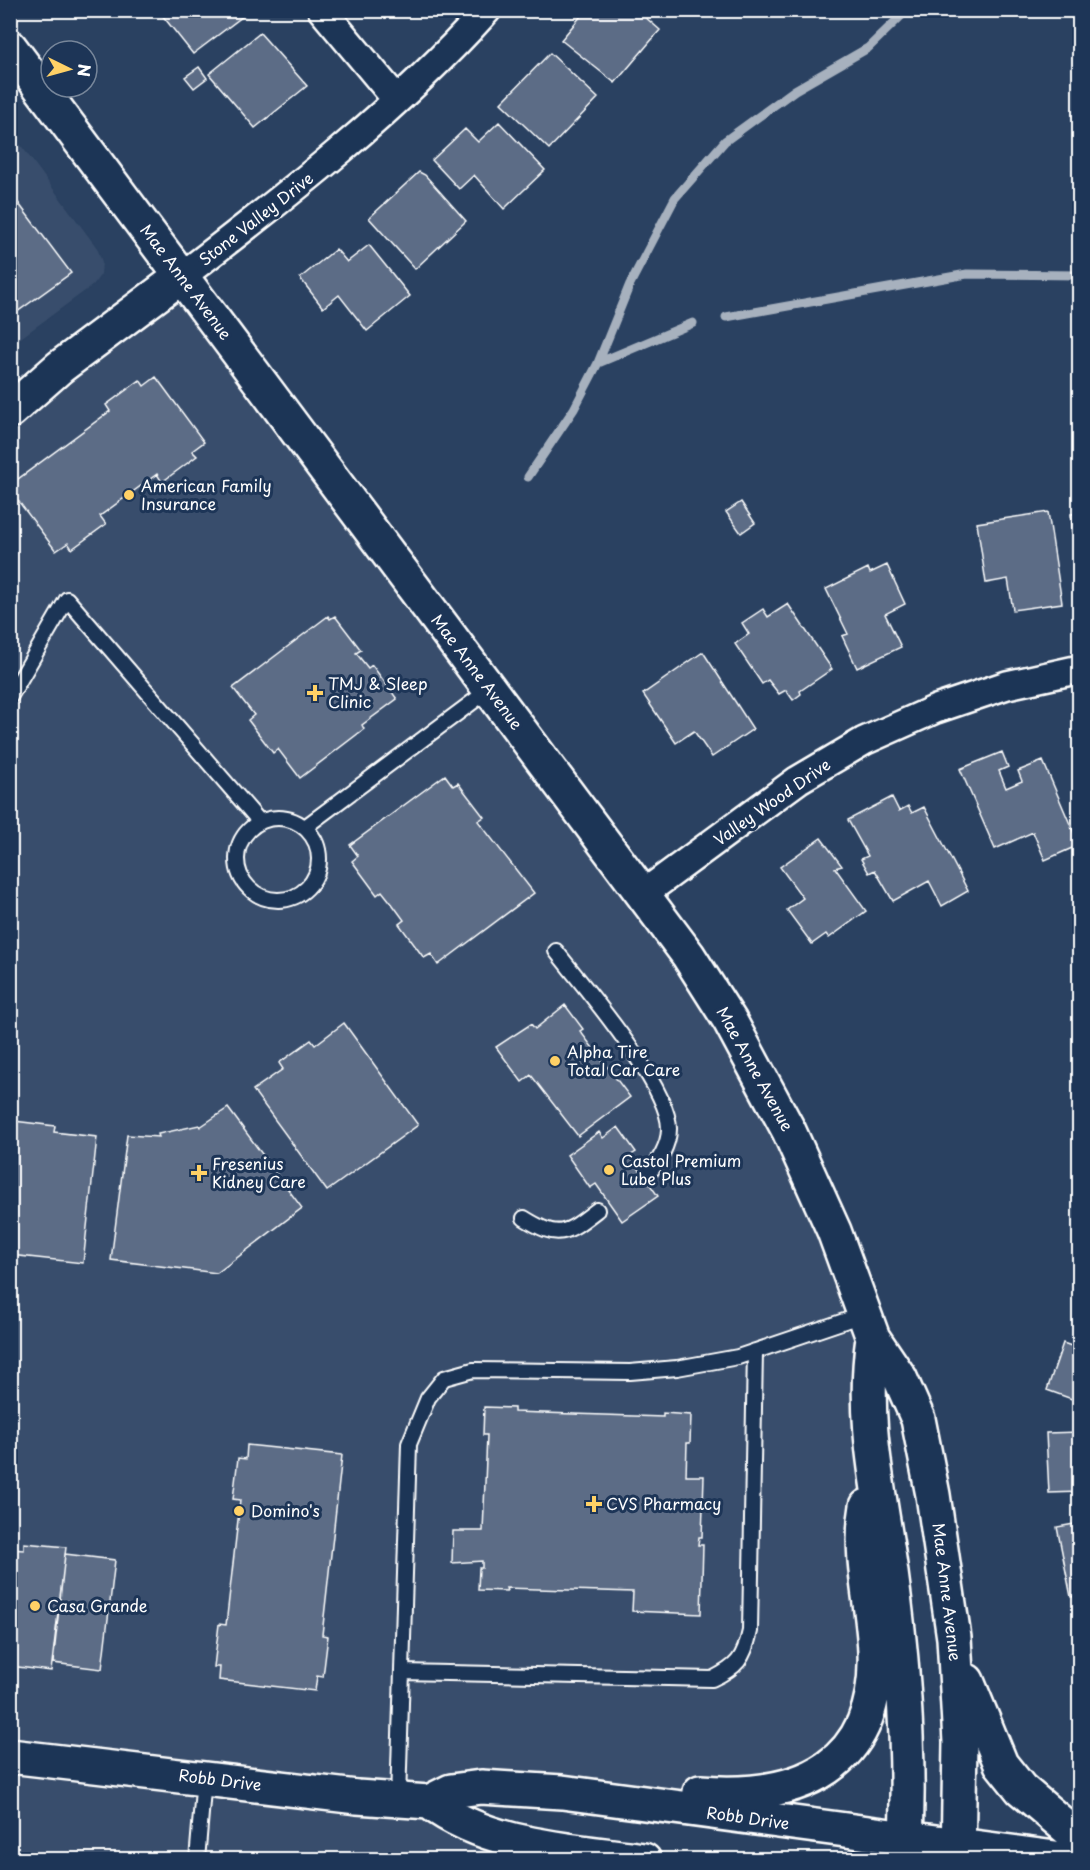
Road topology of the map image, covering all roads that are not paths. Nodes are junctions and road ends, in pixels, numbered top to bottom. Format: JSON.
{"nodes":[{"id":1,"x":322,"y":10,"type":"edge"},
{"id":2,"x":487,"y":10,"type":"edge"},
{"id":3,"x":10,"y":47,"type":"edge"},
{"id":4,"x":397,"y":100,"type":"junction"},
{"id":5,"x":182,"y":276,"type":"junction"},
{"id":6,"x":10,"y":411,"type":"edge"},
{"id":7,"x":1080,"y":669,"type":"edge"},
{"id":8,"x":490,"y":689,"type":"junction"},
{"id":9,"x":10,"y":697,"type":"edge"},
{"id":10,"x":260,"y":822,"type":"junction"},
{"id":11,"x":304,"y":827,"type":"junction"},
{"id":12,"x":643,"y":894,"type":"junction"},
{"id":13,"x":556,"y":951,"type":"dead end"},
{"id":14,"x":648,"y":1174,"type":"dead end"},
{"id":15,"x":597,"y":1210,"type":"dead end"},
{"id":16,"x":524,"y":1218,"type":"dead end"},
{"id":17,"x":869,"y":1326,"type":"junction"},
{"id":18,"x":755,"y":1351,"type":"junction"},
{"id":19,"x":873,"y":1469,"type":"junction"},
{"id":20,"x":955,"y":1652,"type":"junction"},
{"id":21,"x":402,"y":1672,"type":"junction"},
{"id":22,"x":10,"y":1756,"type":"edge"},
{"id":23,"x":204,"y":1777,"type":"junction"},
{"id":24,"x":414,"y":1801,"type":"junction"},
{"id":25,"x":627,"y":1801,"type":"junction"},
{"id":26,"x":1080,"y":1839,"type":"edge"},
{"id":27,"x":906,"y":1849,"type":"edge"},
{"id":28,"x":958,"y":1853,"type":"edge"},
{"id":29,"x":197,"y":1860,"type":"edge"},
{"id":30,"x":644,"y":1860,"type":"edge"},
{"id":31,"x":1071,"y":1860,"type":"edge"}],
"edges":[{"from":1,"to":4,"type":"street"},
{"from":2,"to":4,"type":"street","name":"Stone Valley Drive"},
{"from":3,"to":5,"type":"main road","name":"Mae Anne Avenue"},
{"from":4,"to":5,"type":"street","name":"Stone Valley Drive"},
{"from":5,"to":6,"type":"main road","name":"Stone Valley Drive"},
{"from":5,"to":8,"type":"main road","name":"Mae Anne Avenue"},
{"from":7,"to":12,"type":"street","name":"Valley Wood Drive"},
{"from":8,"to":11,"type":"lane"},
{"from":8,"to":12,"type":"main road","name":"Mae Anne Avenue"},
{"from":9,"to":10,"type":"lane"},
{"from":10,"to":11,"type":"lane"},
{"from":10,"to":11,"type":"lane"},
{"from":12,"to":17,"type":"main road","name":"Mae Anne Avenue"},
{"from":13,"to":14,"type":"lane"},
{"from":15,"to":16,"type":"lane"},
{"from":17,"to":18,"type":"lane"},
{"from":17,"to":19,"type":"main road","name":"Mae Anne Avenue"},
{"from":17,"to":20,"type":"main road","name":"Mae Anne Avenue"},
{"from":18,"to":21,"type":"lane"},
{"from":18,"to":21,"type":"lane"},
{"from":19,"to":25,"type":"main road"},
{"from":19,"to":27,"type":"main road","name":"Mae Anne Avenue"},
{"from":20,"to":26,"type":"main road"},
{"from":20,"to":28,"type":"main road","name":"Mae Anne Avenue"},
{"from":21,"to":24,"type":"lane"},
{"from":22,"to":23,"type":"main road","name":"Robb Drive"},
{"from":23,"to":24,"type":"main road","name":"Robb Drive"},
{"from":23,"to":29,"type":"lane"},
{"from":24,"to":25,"type":"main road","name":"Robb Drive"},
{"from":24,"to":30,"type":"main road","name":"Robb Drive"},
{"from":25,"to":27,"type":"main road","name":"Robb Drive"},
{"from":27,"to":28,"type":"main road","name":"Robb Drive"},
{"from":28,"to":31,"type":"main road","name":"Robb Drive"}]}
